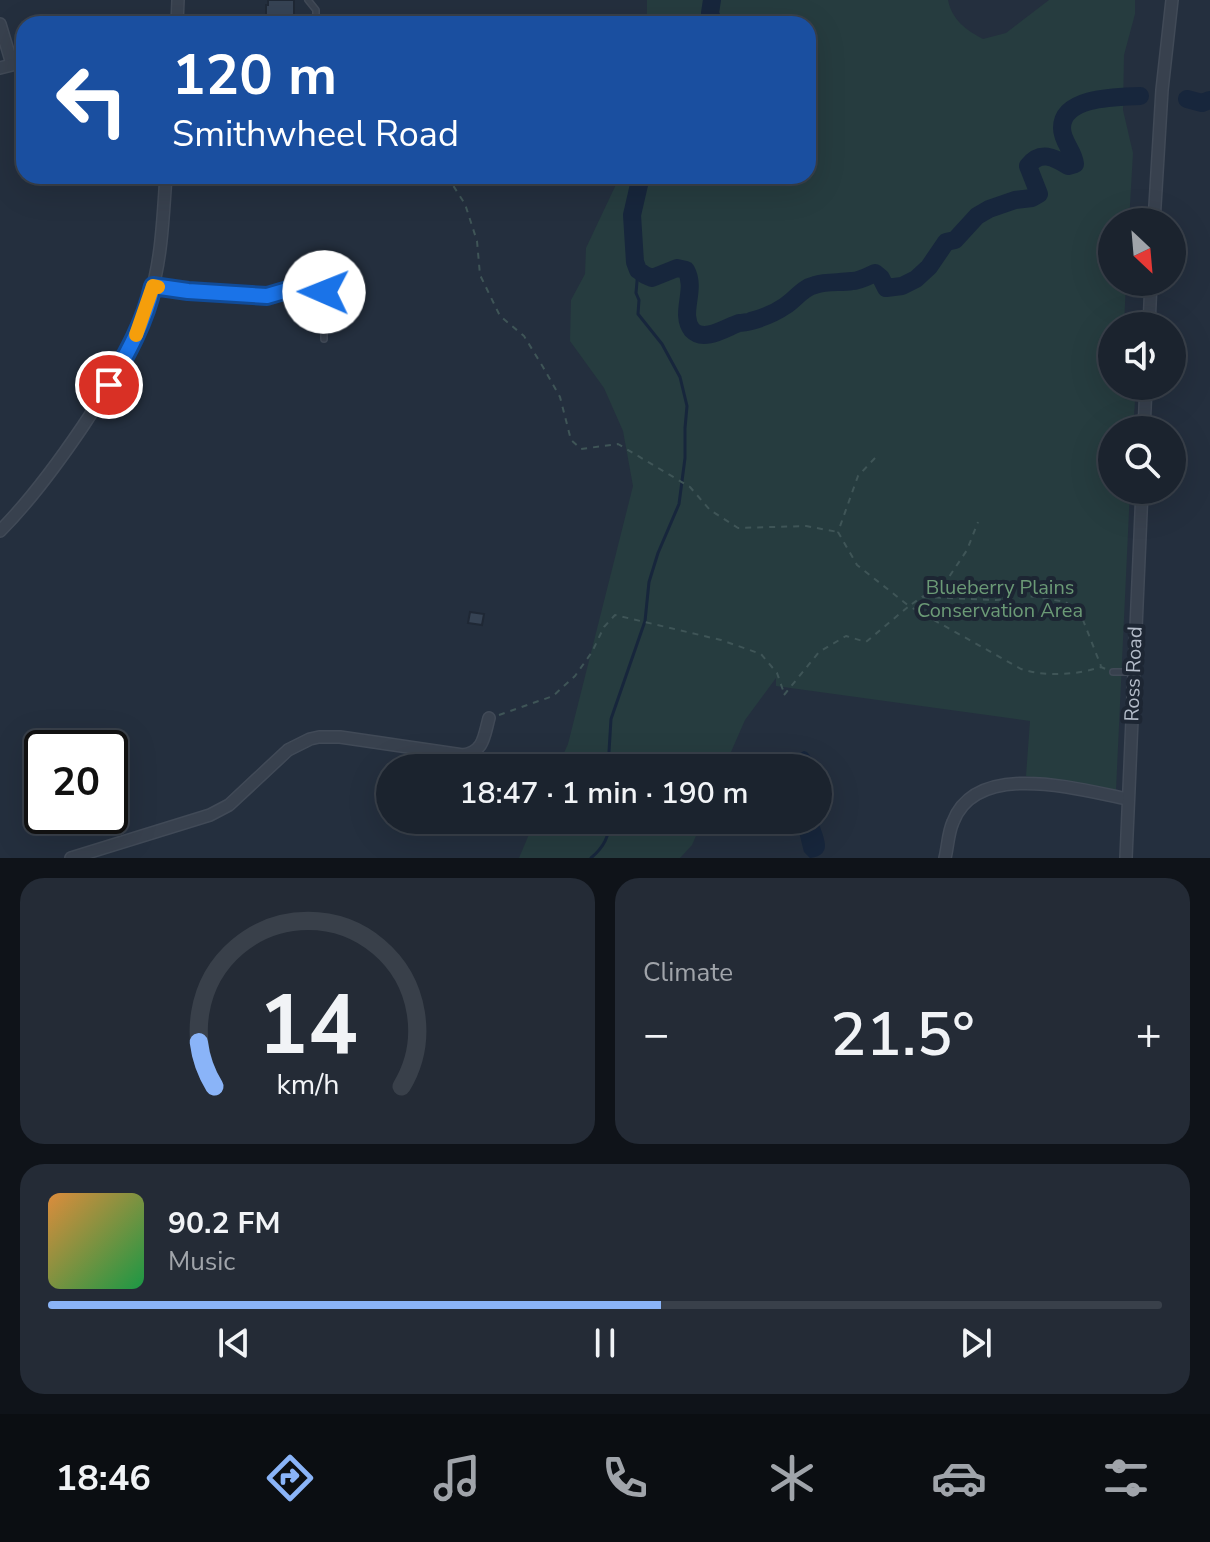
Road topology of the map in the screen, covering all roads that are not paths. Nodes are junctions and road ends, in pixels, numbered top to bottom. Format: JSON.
{"nodes":[{"id":1,"x":1172,"y":0,"type":"edge"},
{"id":2,"x":0,"y":24,"type":"edge"},
{"id":3,"x":16,"y":59,"type":"edge"},
{"id":4,"x":165,"y":184,"type":"edge"},
{"id":5,"x":1155,"y":208,"type":"edge"},
{"id":6,"x":153,"y":286,"type":"junction"},
{"id":7,"x":324,"y":339,"type":"dead end"},
{"id":8,"x":1141,"y":504,"type":"edge"},
{"id":9,"x":0,"y":531,"type":"edge"},
{"id":10,"x":1113,"y":672,"type":"road end"},
{"id":11,"x":1134,"y":672,"type":"junction"},
{"id":12,"x":489,"y":718,"type":"road end"},
{"id":13,"x":1128,"y":799,"type":"junction"},
{"id":14,"x":71,"y":858,"type":"edge"},
{"id":15,"x":945,"y":858,"type":"edge"},
{"id":16,"x":1126,"y":858,"type":"edge"}],
"edges":[{"from":1,"to":5,"type":"street"},
{"from":2,"to":3,"type":"street"},
{"from":4,"to":6,"type":"street"},
{"from":6,"to":7,"type":"lane"},
{"from":6,"to":9,"type":"street"},
{"from":8,"to":11,"type":"street","name":"Ross Road"},
{"from":10,"to":11,"type":"lane"},
{"from":11,"to":13,"type":"street","name":"Ross Road"},
{"from":12,"to":14,"type":"street"},
{"from":13,"to":15,"type":"street"},
{"from":13,"to":16,"type":"street","name":"Ross Road"}]}
